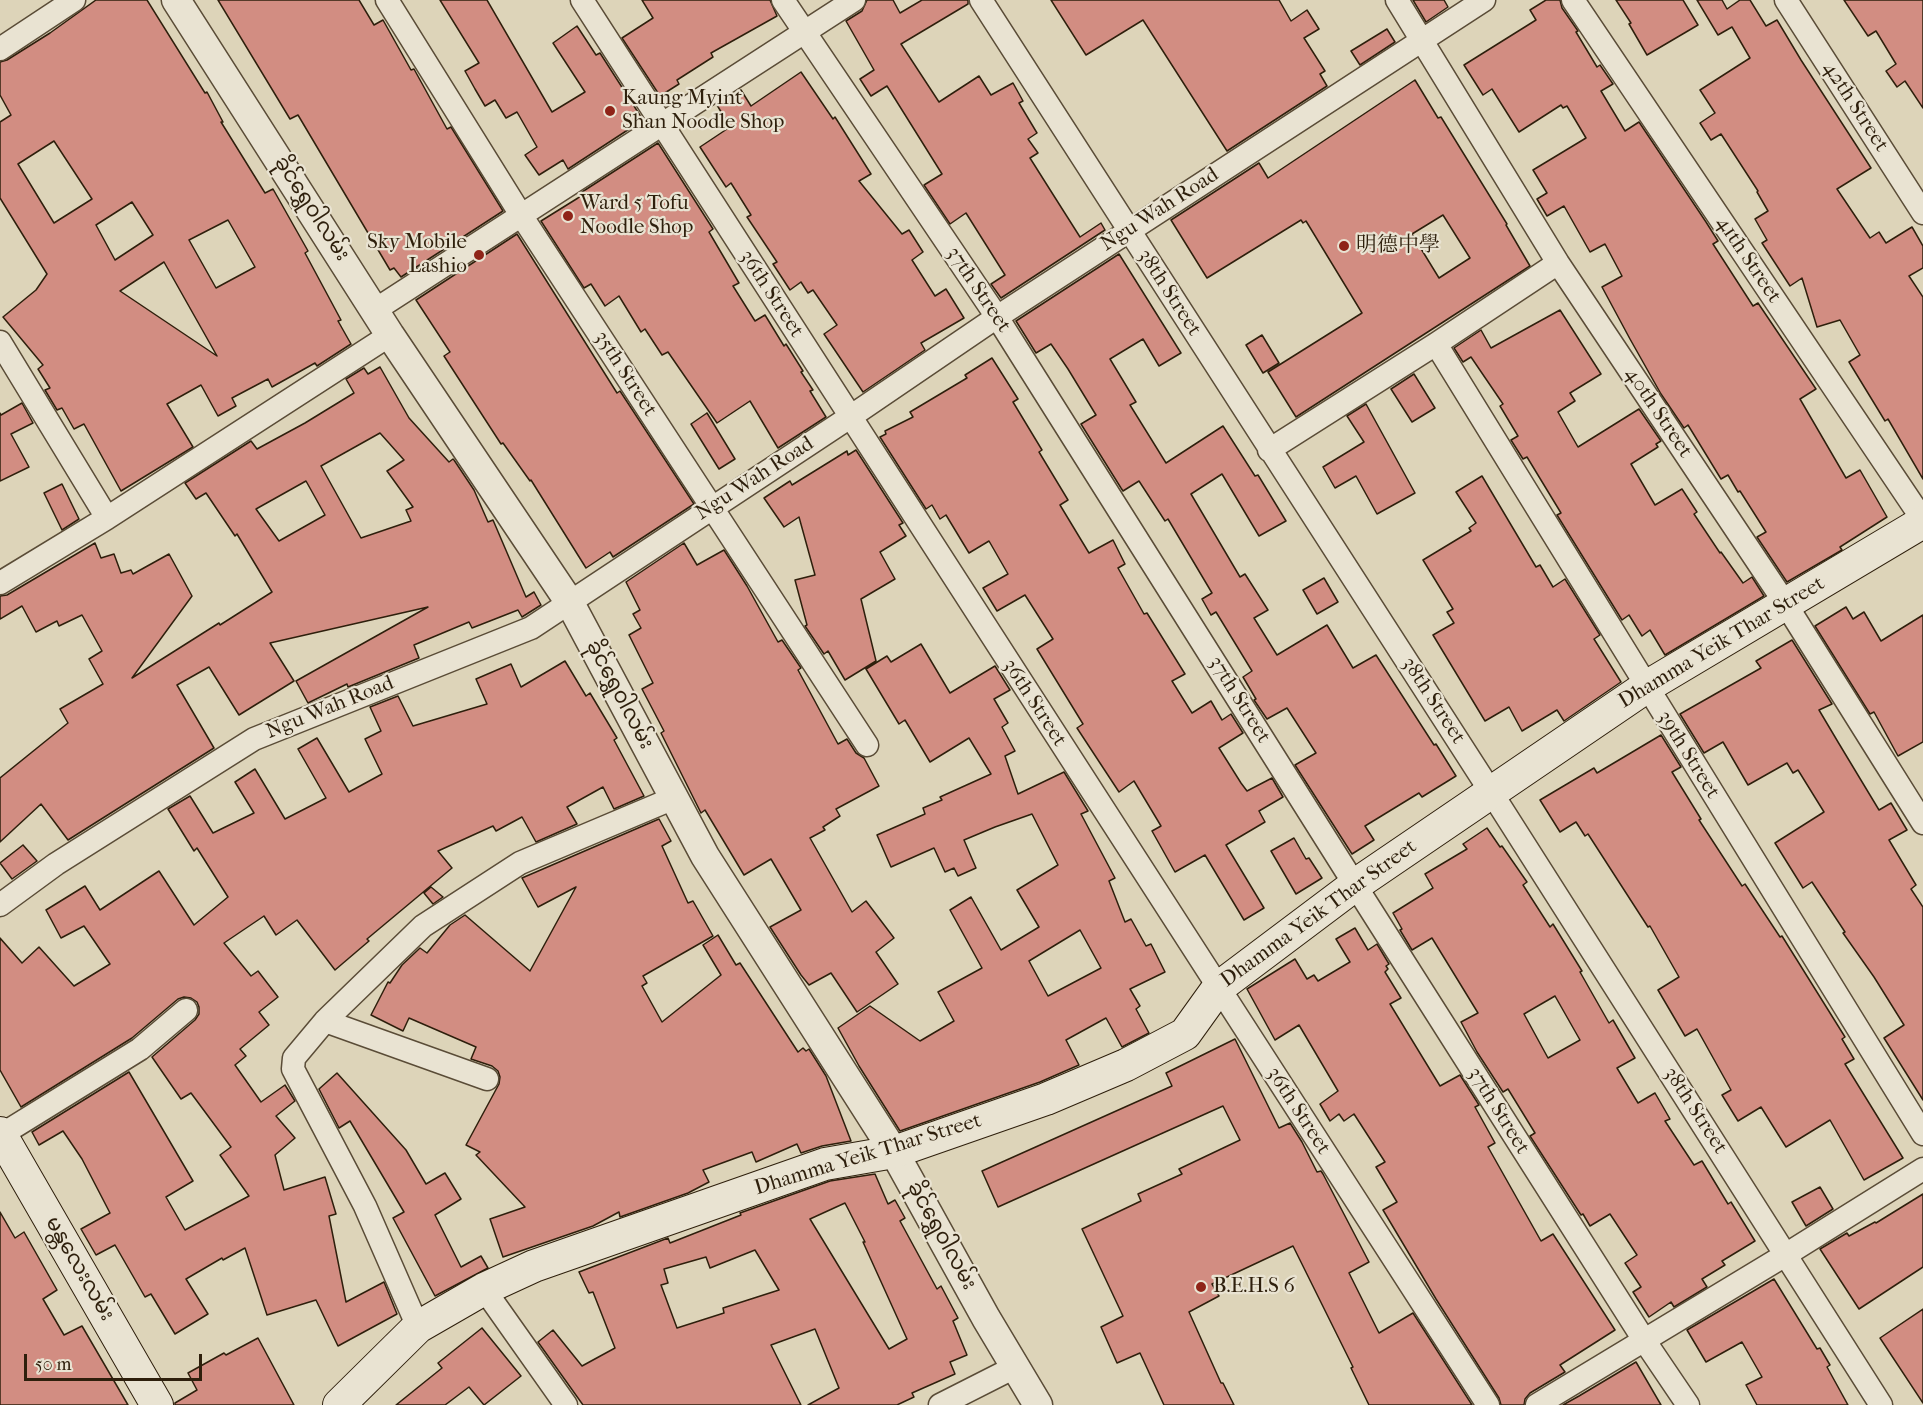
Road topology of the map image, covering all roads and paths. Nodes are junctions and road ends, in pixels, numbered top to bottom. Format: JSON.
{"nodes":[{"id":1,"x":74,"y":0,"type":"edge"},
{"id":2,"x":176,"y":0,"type":"edge"},
{"id":3,"x":387,"y":0,"type":"edge"},
{"id":4,"x":582,"y":0,"type":"edge"},
{"id":5,"x":783,"y":0,"type":"edge"},
{"id":6,"x":854,"y":0,"type":"edge"},
{"id":7,"x":981,"y":0,"type":"edge"},
{"id":8,"x":1398,"y":0,"type":"edge"},
{"id":9,"x":1484,"y":0,"type":"edge"},
{"id":10,"x":1573,"y":0,"type":"edge"},
{"id":11,"x":1786,"y":0,"type":"edge"},
{"id":12,"x":804,"y":33,"type":"junction"},
{"id":13,"x":1423,"y":39,"type":"junction"},
{"id":14,"x":0,"y":48,"type":"edge"},
{"id":15,"x":662,"y":124,"type":"junction"},
{"id":16,"x":1923,"y":213,"type":"edge"},
{"id":17,"x":521,"y":215,"type":"junction"},
{"id":18,"x":1129,"y":231,"type":"junction"},
{"id":19,"x":1558,"y":262,"type":"junction"},
{"id":20,"x":375,"y":309,"type":"junction"},
{"id":21,"x":997,"y":317,"type":"junction"},
{"id":22,"x":390,"y":335,"type":"junction"},
{"id":23,"x":0,"y":342,"type":"edge"},
{"id":24,"x":1436,"y":344,"type":"junction"},
{"id":25,"x":850,"y":417,"type":"junction"},
{"id":26,"x":1269,"y":450,"type":"junction"},
{"id":27,"x":712,"y":507,"type":"junction"},
{"id":28,"x":107,"y":518,"type":"junction"},
{"id":29,"x":1923,"y":521,"type":"edge"},
{"id":30,"x":0,"y":583,"type":"edge"},
{"id":31,"x":570,"y":603,"type":"junction"},
{"id":32,"x":1785,"y":603,"type":"junction"},
{"id":33,"x":1646,"y":687,"type":"junction"},
{"id":34,"x":867,"y":745,"type":"dead end"},
{"id":35,"x":1491,"y":792,"type":"junction"},
{"id":36,"x":674,"y":798,"type":"junction"},
{"id":37,"x":1923,"y":823,"type":"edge"},
{"id":38,"x":1355,"y":885,"type":"junction"},
{"id":39,"x":0,"y":905,"type":"edge"},
{"id":40,"x":1218,"y":988,"type":"junction"},
{"id":41,"x":186,"y":1010,"type":"dead end"},
{"id":42,"x":325,"y":1021,"type":"junction"},
{"id":43,"x":487,"y":1079,"type":"dead end"},
{"id":44,"x":1,"y":1134,"type":"edge"},
{"id":45,"x":1923,"y":1134,"type":"edge"},
{"id":46,"x":894,"y":1152,"type":"junction"},
{"id":47,"x":1923,"y":1169,"type":"edge"},
{"id":48,"x":1787,"y":1254,"type":"junction"},
{"id":49,"x":484,"y":1289,"type":"junction"},
{"id":50,"x":418,"y":1327,"type":"junction"},
{"id":51,"x":1644,"y":1340,"type":"junction"},
{"id":52,"x":1017,"y":1366,"type":"junction"},
{"id":53,"x":158,"y":1405,"type":"edge"},
{"id":54,"x":339,"y":1405,"type":"edge"},
{"id":55,"x":567,"y":1405,"type":"edge"},
{"id":56,"x":940,"y":1405,"type":"edge"},
{"id":57,"x":1038,"y":1405,"type":"edge"},
{"id":58,"x":1488,"y":1405,"type":"edge"},
{"id":59,"x":1537,"y":1405,"type":"edge"},
{"id":60,"x":1688,"y":1405,"type":"edge"},
{"id":61,"x":1881,"y":1405,"type":"edge"}],
"edges":[{"from":1,"to":14,"type":"street"},
{"from":2,"to":20,"type":"street","name":"ခိုင်ရွှေဝါလမ်း"},
{"from":3,"to":17,"type":"street","name":"35th Street"},
{"from":4,"to":15,"type":"street","name":"36th Street"},
{"from":5,"to":12,"type":"street","name":"37th Street"},
{"from":6,"to":12,"type":"street"},
{"from":7,"to":18,"type":"street","name":"38th Street"},
{"from":8,"to":13,"type":"street","name":"40th Street"},
{"from":9,"to":13,"type":"street","name":"Ngu Wah Road"},
{"from":10,"to":29,"type":"street","name":"41th Street"},
{"from":11,"to":16,"type":"street","name":"42th Street"},
{"from":12,"to":15,"type":"street"},
{"from":12,"to":21,"type":"street","name":"37th Street"},
{"from":13,"to":18,"type":"street","name":"Ngu Wah Road"},
{"from":13,"to":19,"type":"street","name":"40th Street"},
{"from":15,"to":17,"type":"street"},
{"from":15,"to":25,"type":"street","name":"36th Street"},
{"from":17,"to":20,"type":"street"},
{"from":17,"to":27,"type":"street","name":"35th Street"},
{"from":18,"to":21,"type":"street","name":"Ngu Wah Road"},
{"from":18,"to":26,"type":"street","name":"38th Street"},
{"from":19,"to":24,"type":"street"},
{"from":19,"to":32,"type":"street","name":"40th Street"},
{"from":20,"to":22,"type":"street","name":"ခိုင်ရွှေဝါလမ်း"},
{"from":21,"to":25,"type":"street","name":"Ngu Wah Road"},
{"from":21,"to":38,"type":"street","name":"37th Street"},
{"from":22,"to":28,"type":"street"},
{"from":22,"to":31,"type":"street","name":"ခိုင်ရွှေဝါလမ်း"},
{"from":23,"to":28,"type":"street"},
{"from":24,"to":26,"type":"street"},
{"from":24,"to":33,"type":"street","name":"39th Street"},
{"from":25,"to":27,"type":"street","name":"Ngu Wah Road"},
{"from":25,"to":40,"type":"street","name":"36th Street"},
{"from":26,"to":35,"type":"street","name":"38th Street"},
{"from":27,"to":31,"type":"street","name":"Ngu Wah Road"},
{"from":27,"to":34,"type":"street","name":"35th Street"},
{"from":28,"to":30,"type":"street"},
{"from":29,"to":32,"type":"main road","name":"Dhamma Yeik Thar Street"},
{"from":31,"to":36,"type":"street","name":"ခိုင်ရွှေဝါလမ်း"},
{"from":31,"to":39,"type":"street","name":"Ngu Wah Road"},
{"from":32,"to":33,"type":"main road","name":"Dhamma Yeik Thar Street"},
{"from":32,"to":37,"type":"street","name":"40th Street"},
{"from":33,"to":35,"type":"main road","name":"Dhamma Yeik Thar Street"},
{"from":33,"to":45,"type":"street","name":"39th Street"},
{"from":35,"to":38,"type":"main road","name":"Dhamma Yeik Thar Street"},
{"from":35,"to":48,"type":"street","name":"38th Street"},
{"from":36,"to":42,"type":"street"},
{"from":36,"to":46,"type":"street","name":"ခိုင်ရွှေဝါလမ်း"},
{"from":38,"to":40,"type":"main road","name":"Dhamma Yeik Thar Street"},
{"from":38,"to":51,"type":"street","name":"37th Street"},
{"from":40,"to":46,"type":"main road","name":"Dhamma Yeik Thar Street"},
{"from":40,"to":58,"type":"street","name":"36th Street"},
{"from":41,"to":44,"type":"street"},
{"from":42,"to":43,"type":"street"},
{"from":42,"to":50,"type":"street"},
{"from":44,"to":53,"type":"main road","name":"မန္တလေးလမ်း"},
{"from":46,"to":49,"type":"main road","name":"Dhamma Yeik Thar Street"},
{"from":46,"to":52,"type":"street","name":"ခိုင်ရွှေဝါလမ်း"},
{"from":47,"to":48,"type":"street"},
{"from":48,"to":51,"type":"street"},
{"from":48,"to":61,"type":"street","name":"38th Street"},
{"from":49,"to":50,"type":"main road","name":"Dhamma Yeik Thar Street"},
{"from":49,"to":55,"type":"street"},
{"from":50,"to":54,"type":"main road","name":"Dhamma Yeik Thar Street"},
{"from":51,"to":59,"type":"street"},
{"from":51,"to":60,"type":"street","name":"37th Street"},
{"from":52,"to":56,"type":"street"},
{"from":52,"to":57,"type":"street","name":"ခိုင်ရွှေဝါလမ်း"}]}
